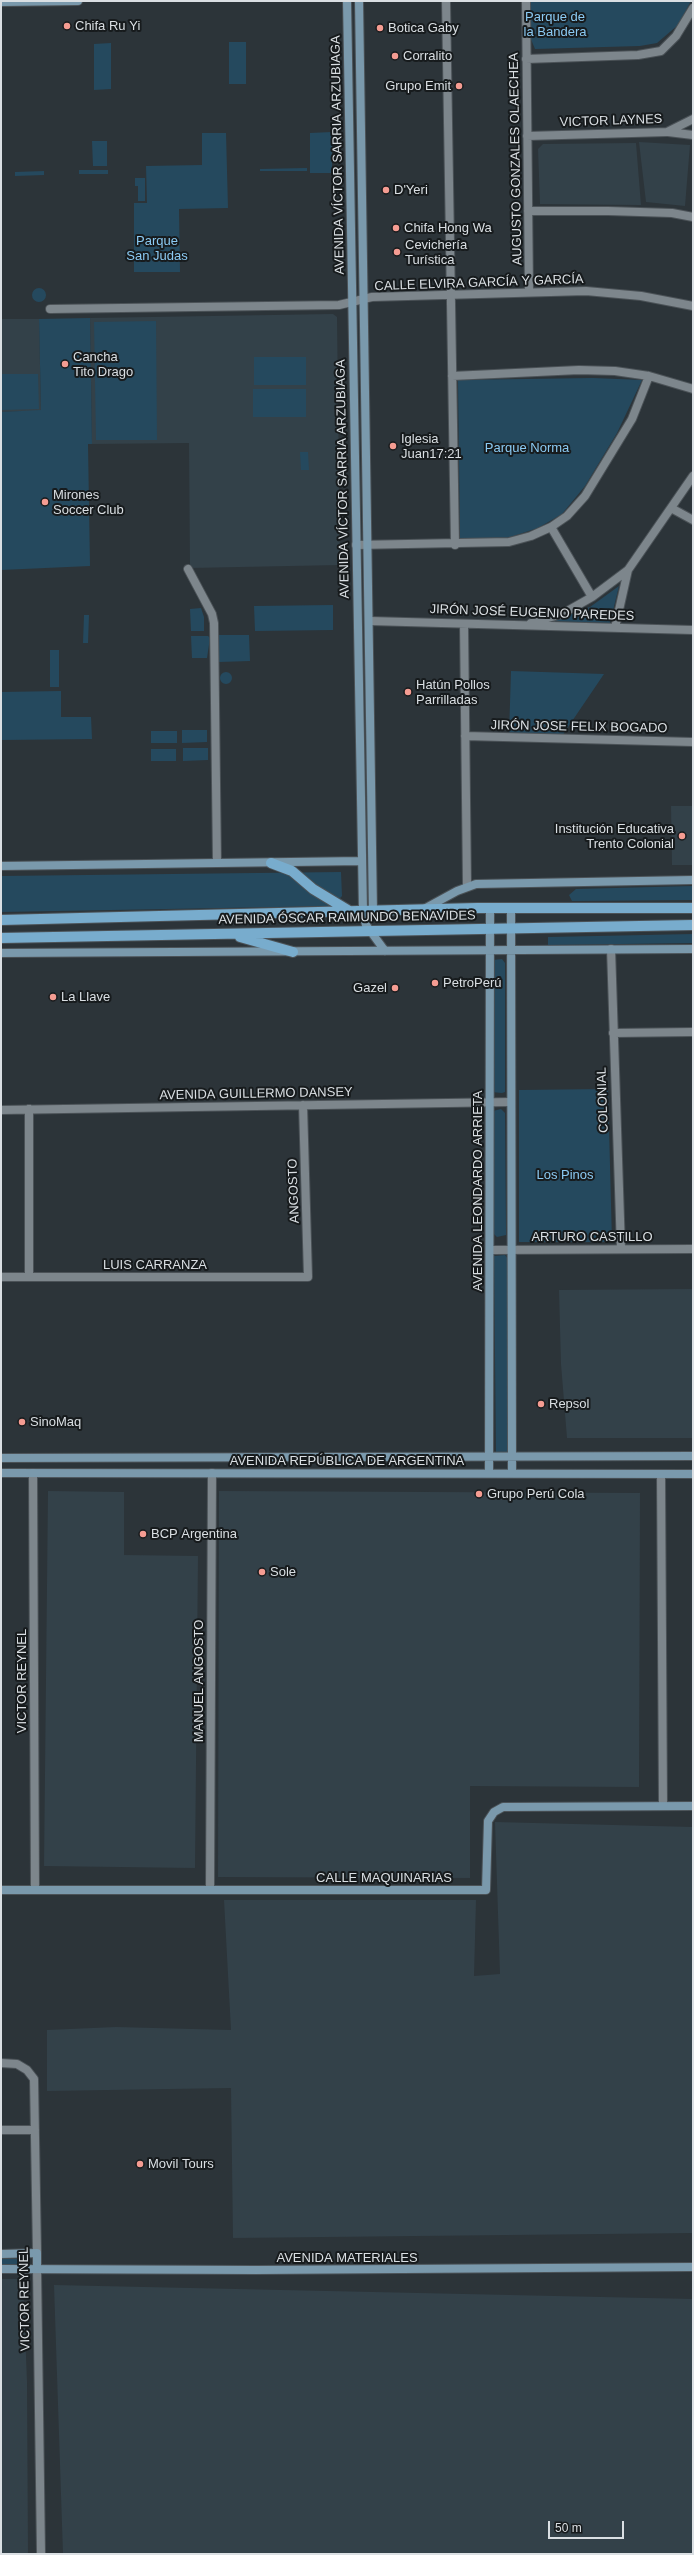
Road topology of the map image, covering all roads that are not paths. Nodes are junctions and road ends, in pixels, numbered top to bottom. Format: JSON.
{"nodes":[{"id":1,"x":78,"y":1,"type":"edge"},
{"id":2,"x":347,"y":1,"type":"edge"},
{"id":3,"x":359,"y":1,"type":"edge"},
{"id":4,"x":446,"y":1,"type":"edge"},
{"id":5,"x":526,"y":1,"type":"edge"},
{"id":6,"x":1,"y":2,"type":"edge"},
{"id":7,"x":693,"y":8,"type":"edge"},
{"id":8,"x":526,"y":59,"type":"junction"},
{"id":9,"x":693,"y":119,"type":"edge"},
{"id":10,"x":667,"y":132,"type":"junction"},
{"id":11,"x":693,"y":134,"type":"edge"},
{"id":12,"x":527,"y":136,"type":"junction"},
{"id":13,"x":528,"y":211,"type":"junction"},
{"id":14,"x":693,"y":217,"type":"edge"},
{"id":15,"x":529,"y":292,"type":"junction"},
{"id":16,"x":451,"y":295,"type":"junction"},
{"id":17,"x":365,"y":299,"type":"junction"},
{"id":18,"x":352,"y":304,"type":"junction"},
{"id":19,"x":693,"y":306,"type":"edge"},
{"id":20,"x":50,"y":309,"type":"dead end"},
{"id":21,"x":452,"y":376,"type":"junction"},
{"id":22,"x":649,"y":376,"type":"junction"},
{"id":23,"x":693,"y":389,"type":"edge"},
{"id":24,"x":693,"y":476,"type":"edge"},
{"id":25,"x":671,"y":508,"type":"junction"},
{"id":26,"x":693,"y":520,"type":"edge"},
{"id":27,"x":551,"y":527,"type":"junction"},
{"id":28,"x":356,"y":545,"type":"junction"},
{"id":29,"x":368,"y":545,"type":"junction"},
{"id":30,"x":455,"y":545,"type":"junction"},
{"id":31,"x":188,"y":569,"type":"dead end"},
{"id":32,"x":628,"y":570,"type":"junction"},
{"id":33,"x":592,"y":597,"type":"junction"},
{"id":34,"x":370,"y":621,"type":"junction"},
{"id":35,"x":464,"y":624,"type":"junction"},
{"id":36,"x":524,"y":625,"type":"junction"},
{"id":37,"x":615,"y":628,"type":"junction"},
{"id":38,"x":693,"y":630,"type":"edge"},
{"id":39,"x":465,"y":736,"type":"junction"},
{"id":40,"x":693,"y":742,"type":"edge"},
{"id":41,"x":362,"y":861,"type":"junction"},
{"id":42,"x":217,"y":863,"type":"junction"},
{"id":43,"x":271,"y":863,"type":"junction"},
{"id":44,"x":1,"y":866,"type":"edge"},
{"id":45,"x":693,"y":880,"type":"edge"},
{"id":46,"x":467,"y":886,"type":"junction"},
{"id":47,"x":490,"y":908,"type":"junction"},
{"id":48,"x":511,"y":908,"type":"junction"},
{"id":49,"x":693,"y":908,"type":"edge"},
{"id":50,"x":424,"y":910,"type":"junction"},
{"id":51,"x":351,"y":912,"type":"junction"},
{"id":52,"x":363,"y":912,"type":"junction"},
{"id":53,"x":374,"y":912,"type":"junction"},
{"id":54,"x":1,"y":920,"type":"edge"},
{"id":55,"x":693,"y":925,"type":"edge"},
{"id":56,"x":511,"y":927,"type":"junction"},
{"id":57,"x":490,"y":928,"type":"junction"},
{"id":58,"x":370,"y":930,"type":"junction"},
{"id":59,"x":231,"y":934,"type":"junction"},
{"id":60,"x":1,"y":938,"type":"edge"},
{"id":61,"x":693,"y":948,"type":"edge"},
{"id":62,"x":611,"y":949,"type":"junction"},
{"id":63,"x":489,"y":950,"type":"junction"},
{"id":64,"x":511,"y":950,"type":"junction"},
{"id":65,"x":385,"y":951,"type":"junction"},
{"id":66,"x":293,"y":952,"type":"junction"},
{"id":67,"x":1,"y":953,"type":"edge"},
{"id":68,"x":693,"y":1032,"type":"edge"},
{"id":69,"x":613,"y":1033,"type":"junction"},
{"id":70,"x":490,"y":1102,"type":"junction"},
{"id":71,"x":511,"y":1102,"type":"junction"},
{"id":72,"x":303,"y":1105,"type":"junction"},
{"id":73,"x":29,"y":1109,"type":"junction"},
{"id":74,"x":1,"y":1110,"type":"edge"},
{"id":75,"x":621,"y":1249,"type":"junction"},
{"id":76,"x":693,"y":1249,"type":"edge"},
{"id":77,"x":491,"y":1250,"type":"junction"},
{"id":78,"x":513,"y":1250,"type":"junction"},
{"id":79,"x":1,"y":1277,"type":"edge"},
{"id":80,"x":29,"y":1277,"type":"junction"},
{"id":81,"x":308,"y":1277,"type":"joint"},
{"id":82,"x":693,"y":1456,"type":"edge"},
{"id":83,"x":1,"y":1458,"type":"edge"},
{"id":84,"x":489,"y":1458,"type":"junction"},
{"id":85,"x":512,"y":1458,"type":"junction"},
{"id":86,"x":1,"y":1473,"type":"edge"},
{"id":87,"x":33,"y":1473,"type":"junction"},
{"id":88,"x":212,"y":1473,"type":"junction"},
{"id":89,"x":489,"y":1473,"type":"junction"},
{"id":90,"x":512,"y":1473,"type":"junction"},
{"id":91,"x":661,"y":1474,"type":"junction"},
{"id":92,"x":693,"y":1474,"type":"edge"},
{"id":93,"x":663,"y":1806,"type":"junction"},
{"id":94,"x":693,"y":1806,"type":"edge"},
{"id":95,"x":210,"y":1889,"type":"junction"},
{"id":96,"x":1,"y":1890,"type":"edge"},
{"id":97,"x":35,"y":1890,"type":"junction"},
{"id":98,"x":3,"y":2063,"type":"edge"},
{"id":99,"x":1,"y":2130,"type":"edge"},
{"id":100,"x":35,"y":2130,"type":"junction"},
{"id":101,"x":37,"y":2253,"type":"junction"},
{"id":102,"x":1,"y":2254,"type":"edge"},
{"id":103,"x":693,"y":2267,"type":"edge"},
{"id":104,"x":1,"y":2268,"type":"edge"},
{"id":105,"x":37,"y":2269,"type":"junction"},
{"id":106,"x":41,"y":2554,"type":"edge"}],
"edges":[{"from":1,"to":6,"type":"street"},
{"from":2,"to":18,"type":"street","name":"AVENIDA VÍCTOR SARRIA ARZUBIAGA"},
{"from":3,"to":17,"type":"street","name":"AVENIDA VÍCTOR SARRIA ARZUBIAGA"},
{"from":4,"to":16,"type":"street"},
{"from":5,"to":8,"type":"street","name":"AUGUSTO GONZALES OLAECHEA"},
{"from":7,"to":8,"type":"street"},
{"from":8,"to":12,"type":"street","name":"AUGUSTO GONZALES OLAECHEA"},
{"from":9,"to":10,"type":"street","name":"VICTOR LAYNES"},
{"from":10,"to":11,"type":"street"},
{"from":10,"to":12,"type":"street","name":"VICTOR LAYNES"},
{"from":12,"to":13,"type":"street","name":"AUGUSTO GONZALES OLAECHEA"},
{"from":13,"to":14,"type":"street"},
{"from":13,"to":15,"type":"street","name":"AUGUSTO GONZALES OLAECHEA"},
{"from":15,"to":16,"type":"street","name":"CALLE ELVIRA GARCÍA Y GARCÍA"},
{"from":15,"to":19,"type":"street","name":"CALLE ELVIRA GARCÍA Y GARCÍA"},
{"from":16,"to":17,"type":"street","name":"CALLE ELVIRA GARCÍA Y GARCÍA"},
{"from":16,"to":21,"type":"street"},
{"from":17,"to":18,"type":"street","name":"CALLE ELVIRA GARCÍA Y GARCÍA"},
{"from":17,"to":29,"type":"street","name":"AVENIDA VÍCTOR SARRIA ARZUBIAGA"},
{"from":18,"to":20,"type":"street","name":"CALLE ELVIRA GARCÍA Y GARCÍA"},
{"from":18,"to":28,"type":"street","name":"AVENIDA VÍCTOR SARRIA ARZUBIAGA"},
{"from":21,"to":22,"type":"street"},
{"from":21,"to":30,"type":"street"},
{"from":22,"to":23,"type":"street"},
{"from":22,"to":27,"type":"street"},
{"from":24,"to":25,"type":"street"},
{"from":25,"to":26,"type":"street"},
{"from":25,"to":32,"type":"street"},
{"from":27,"to":30,"type":"street"},
{"from":27,"to":33,"type":"street"},
{"from":28,"to":29,"type":"street"},
{"from":28,"to":41,"type":"street","name":"AVENIDA VÍCTOR SARRIA ARZUBIAGA"},
{"from":29,"to":30,"type":"street"},
{"from":29,"to":34,"type":"street","name":"AVENIDA VÍCTOR SARRIA ARZUBIAGA"},
{"from":31,"to":42,"type":"street"},
{"from":32,"to":33,"type":"street"},
{"from":32,"to":37,"type":"street"},
{"from":33,"to":36,"type":"street"},
{"from":34,"to":35,"type":"street","name":"JIRÓN JOSÉ EUGENIO PAREDES"},
{"from":34,"to":53,"type":"street","name":"AVENIDA VÍCTOR SARRIA ARZUBIAGA"},
{"from":35,"to":36,"type":"street","name":"JIRÓN JOSÉ EUGENIO PAREDES"},
{"from":35,"to":39,"type":"street"},
{"from":36,"to":37,"type":"street","name":"JIRÓN JOSÉ EUGENIO PAREDES"},
{"from":37,"to":38,"type":"street","name":"JIRÓN JOSÉ EUGENIO PAREDES"},
{"from":39,"to":40,"type":"street","name":"JIRÓN JOSE FELIX BOGADO"},
{"from":39,"to":46,"type":"street"},
{"from":41,"to":43,"type":"street"},
{"from":41,"to":52,"type":"street","name":"AVENIDA VÍCTOR SARRIA ARZUBIAGA"},
{"from":42,"to":43,"type":"street"},
{"from":42,"to":44,"type":"street"},
{"from":43,"to":51,"type":"main road"},
{"from":45,"to":46,"type":"street","name":"AVENIDA ÓSCAR RAIMUNDO BENAVIDES"},
{"from":46,"to":50,"type":"street","name":"AVENIDA ÓSCAR RAIMUNDO BENAVIDES"},
{"from":47,"to":48,"type":"main road","name":"AVENIDA ÓSCAR RAIMUNDO BENAVIDES"},
{"from":47,"to":50,"type":"main road","name":"AVENIDA ÓSCAR RAIMUNDO BENAVIDES"},
{"from":47,"to":57,"type":"street","name":"AVENIDA LEONDARDO ARRIETA"},
{"from":48,"to":49,"type":"main road","name":"AVENIDA ÓSCAR RAIMUNDO BENAVIDES"},
{"from":48,"to":56,"type":"street"},
{"from":50,"to":53,"type":"main road","name":"AVENIDA ÓSCAR RAIMUNDO BENAVIDES"},
{"from":51,"to":52,"type":"main road","name":"AVENIDA ÓSCAR RAIMUNDO BENAVIDES"},
{"from":51,"to":54,"type":"main road","name":"AVENIDA ÓSCAR RAIMUNDO BENAVIDES"},
{"from":52,"to":53,"type":"main road","name":"AVENIDA ÓSCAR RAIMUNDO BENAVIDES"},
{"from":52,"to":58,"type":"street","name":"AVENIDA VÍCTOR SARRIA ARZUBIAGA"},
{"from":55,"to":56,"type":"main road","name":"AVENIDA ÓSCAR RAIMUNDO BENAVIDES"},
{"from":56,"to":57,"type":"main road","name":"AVENIDA ÓSCAR RAIMUNDO BENAVIDES"},
{"from":56,"to":64,"type":"street"},
{"from":57,"to":58,"type":"main road","name":"AVENIDA ÓSCAR RAIMUNDO BENAVIDES"},
{"from":57,"to":63,"type":"street","name":"AVENIDA LEONDARDO ARRIETA"},
{"from":58,"to":59,"type":"main road","name":"AVENIDA ÓSCAR RAIMUNDO BENAVIDES"},
{"from":58,"to":65,"type":"street","name":"AVENIDA VÍCTOR SARRIA ARZUBIAGA"},
{"from":59,"to":60,"type":"main road","name":"AVENIDA ÓSCAR RAIMUNDO BENAVIDES"},
{"from":59,"to":66,"type":"main road"},
{"from":61,"to":62,"type":"street"},
{"from":62,"to":64,"type":"street"},
{"from":62,"to":69,"type":"street","name":"COLONIAL"},
{"from":63,"to":64,"type":"street"},
{"from":63,"to":65,"type":"street"},
{"from":63,"to":70,"type":"street","name":"AVENIDA LEONDARDO ARRIETA"},
{"from":64,"to":71,"type":"street"},
{"from":65,"to":66,"type":"street"},
{"from":66,"to":67,"type":"street"},
{"from":68,"to":69,"type":"street"},
{"from":69,"to":75,"type":"street","name":"COLONIAL"},
{"from":70,"to":71,"type":"street","name":"AVENIDA GUILLERMO DANSEY"},
{"from":70,"to":72,"type":"street","name":"AVENIDA GUILLERMO DANSEY"},
{"from":70,"to":77,"type":"street","name":"AVENIDA LEONDARDO ARRIETA"},
{"from":71,"to":78,"type":"street"},
{"from":72,"to":73,"type":"street","name":"AVENIDA GUILLERMO DANSEY"},
{"from":72,"to":81,"type":"street","name":"ANGOSTO"},
{"from":73,"to":74,"type":"street","name":"AVENIDA GUILLERMO DANSEY"},
{"from":73,"to":80,"type":"street"},
{"from":75,"to":76,"type":"street","name":"ARTURO CASTILLO"},
{"from":75,"to":78,"type":"street","name":"ARTURO CASTILLO"},
{"from":77,"to":78,"type":"street","name":"ARTURO CASTILLO"},
{"from":77,"to":84,"type":"street","name":"AVENIDA LEONDARDO ARRIETA"},
{"from":78,"to":85,"type":"street"},
{"from":79,"to":80,"type":"street","name":"LUIS CARRANZA"},
{"from":80,"to":81,"type":"street","name":"LUIS CARRANZA"},
{"from":82,"to":85,"type":"street","name":"AVENIDA REPÚBLICA DE ARGENTINA"},
{"from":83,"to":84,"type":"street","name":"AVENIDA REPÚBLICA DE ARGENTINA"},
{"from":84,"to":85,"type":"street","name":"AVENIDA REPÚBLICA DE ARGENTINA"},
{"from":84,"to":89,"type":"street","name":"AVENIDA LEONDARDO ARRIETA"},
{"from":85,"to":90,"type":"street"},
{"from":86,"to":87,"type":"street","name":"AVENIDA REPÚBLICA DE ARGENTINA"},
{"from":87,"to":88,"type":"street","name":"AVENIDA REPÚBLICA DE ARGENTINA"},
{"from":87,"to":97,"type":"street","name":"VICTOR REYNEL"},
{"from":88,"to":89,"type":"street","name":"AVENIDA REPÚBLICA DE ARGENTINA"},
{"from":88,"to":95,"type":"street","name":"MANUEL ANGOSTO"},
{"from":89,"to":90,"type":"street","name":"AVENIDA REPÚBLICA DE ARGENTINA"},
{"from":90,"to":91,"type":"street","name":"AVENIDA REPÚBLICA DE ARGENTINA"},
{"from":91,"to":92,"type":"street","name":"AVENIDA REPÚBLICA DE ARGENTINA"},
{"from":91,"to":93,"type":"street"},
{"from":93,"to":94,"type":"street","name":"CALLE MAQUINARIAS"},
{"from":93,"to":95,"type":"street","name":"CALLE MAQUINARIAS"},
{"from":95,"to":97,"type":"street","name":"CALLE MAQUINARIAS"},
{"from":96,"to":97,"type":"street","name":"CALLE MAQUINARIAS"},
{"from":98,"to":100,"type":"street","name":"VICTOR REYNEL"},
{"from":99,"to":100,"type":"street"},
{"from":100,"to":101,"type":"street","name":"VICTOR REYNEL"},
{"from":101,"to":102,"type":"street"},
{"from":101,"to":105,"type":"street","name":"VICTOR REYNEL"},
{"from":103,"to":105,"type":"street","name":"AVENIDA MATERIALES"},
{"from":104,"to":105,"type":"street","name":"AVENIDA MATERIALES"},
{"from":105,"to":106,"type":"street","name":"VICTOR REYNEL"}]}
